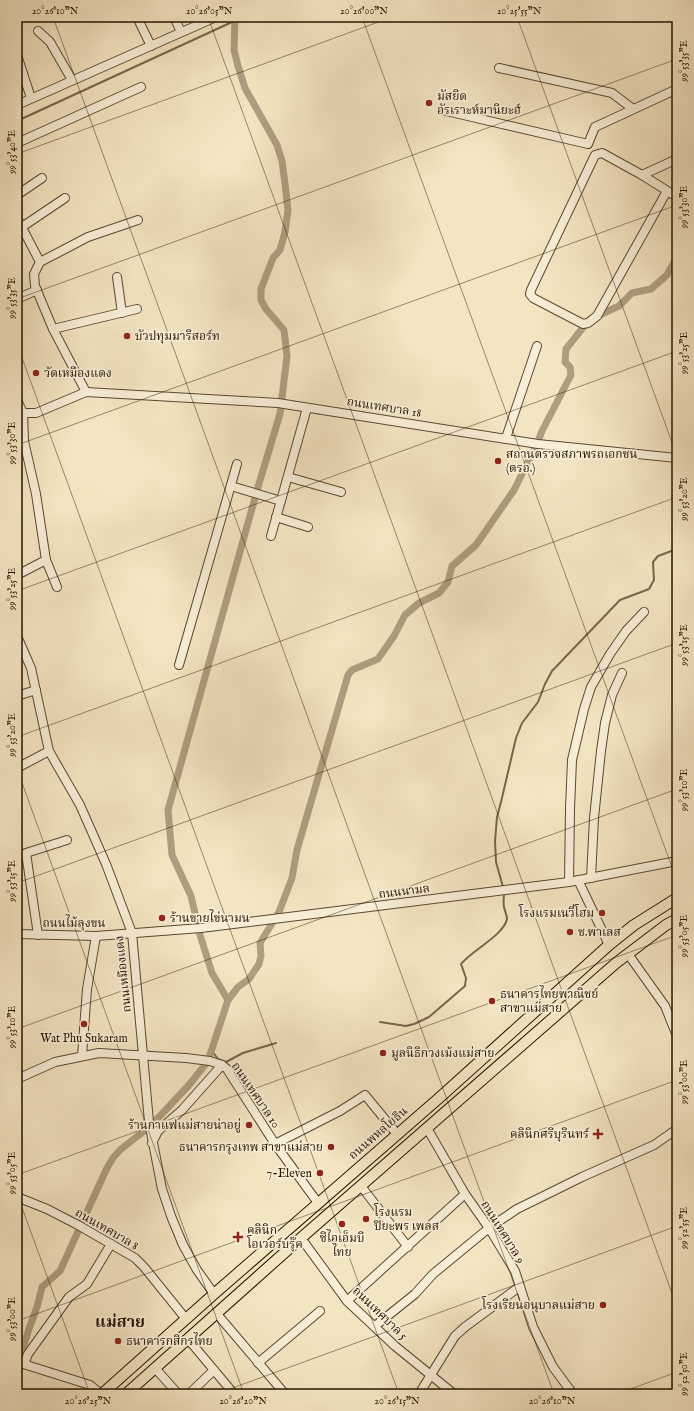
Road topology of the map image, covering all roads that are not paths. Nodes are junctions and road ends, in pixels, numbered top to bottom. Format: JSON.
{"nodes":[{"id":1,"x":136,"y":17,"type":"edge"},
{"id":2,"x":174,"y":17,"type":"edge"},
{"id":3,"x":216,"y":17,"type":"edge"},
{"id":4,"x":38,"y":31,"type":"dead end"},
{"id":5,"x":181,"y":32,"type":"junction"},
{"id":6,"x":151,"y":46,"type":"junction"},
{"id":7,"x":17,"y":55,"type":"edge"},
{"id":8,"x":499,"y":68,"type":"dead end"},
{"id":9,"x":72,"y":80,"type":"junction"},
{"id":10,"x":141,"y":87,"type":"dead end"},
{"id":11,"x":677,"y":89,"type":"edge"},
{"id":12,"x":31,"y":98,"type":"junction"},
{"id":13,"x":17,"y":105,"type":"edge"},
{"id":14,"x":633,"y":109,"type":"junction"},
{"id":15,"x":442,"y":110,"type":"dead end"},
{"id":16,"x":17,"y":143,"type":"edge"},
{"id":17,"x":677,"y":159,"type":"edge"},
{"id":18,"x":642,"y":175,"type":"junction"},
{"id":19,"x":42,"y":178,"type":"dead end"},
{"id":20,"x":667,"y":191,"type":"junction"},
{"id":21,"x":17,"y":195,"type":"edge"},
{"id":22,"x":677,"y":197,"type":"edge"},
{"id":23,"x":65,"y":198,"type":"dead end"},
{"id":24,"x":17,"y":218,"type":"edge"},
{"id":25,"x":138,"y":220,"type":"dead end"},
{"id":26,"x":22,"y":227,"type":"junction"},
{"id":27,"x":40,"y":262,"type":"junction"},
{"id":28,"x":117,"y":277,"type":"dead end"},
{"id":29,"x":37,"y":290,"type":"junction"},
{"id":30,"x":17,"y":299,"type":"edge"},
{"id":31,"x":137,"y":309,"type":"dead end"},
{"id":32,"x":122,"y":313,"type":"junction"},
{"id":33,"x":53,"y":329,"type":"junction"},
{"id":34,"x":537,"y":346,"type":"dead end"},
{"id":35,"x":86,"y":392,"type":"junction"},
{"id":36,"x":17,"y":400,"type":"edge"},
{"id":37,"x":308,"y":408,"type":"junction"},
{"id":38,"x":24,"y":413,"type":"junction"},
{"id":39,"x":506,"y":438,"type":"junction"},
{"id":40,"x":677,"y":458,"type":"edge"},
{"id":41,"x":237,"y":464,"type":"dead end"},
{"id":42,"x":288,"y":477,"type":"junction"},
{"id":43,"x":231,"y":486,"type":"junction"},
{"id":44,"x":341,"y":492,"type":"dead end"},
{"id":45,"x":281,"y":501,"type":"junction"},
{"id":46,"x":276,"y":517,"type":"junction"},
{"id":47,"x":308,"y":527,"type":"dead end"},
{"id":48,"x":271,"y":536,"type":"dead end"},
{"id":49,"x":46,"y":560,"type":"junction"},
{"id":50,"x":17,"y":575,"type":"edge"},
{"id":51,"x":57,"y":587,"type":"dead end"},
{"id":52,"x":644,"y":612,"type":"dead end"},
{"id":53,"x":17,"y":636,"type":"edge"},
{"id":54,"x":179,"y":665,"type":"dead end"},
{"id":55,"x":622,"y":674,"type":"dead end"},
{"id":56,"x":36,"y":690,"type":"junction"},
{"id":57,"x":17,"y":696,"type":"edge"},
{"id":58,"x":49,"y":751,"type":"junction"},
{"id":59,"x":17,"y":768,"type":"edge"},
{"id":60,"x":67,"y":840,"type":"dead end"},
{"id":61,"x":677,"y":861,"type":"edge"},
{"id":62,"x":591,"y":878,"type":"junction"},
{"id":63,"x":578,"y":880,"type":"junction"},
{"id":64,"x":569,"y":882,"type":"junction"},
{"id":65,"x":677,"y":898,"type":"edge"},
{"id":66,"x":677,"y":919,"type":"edge"},
{"id":67,"x":132,"y":933,"type":"junction"},
{"id":68,"x":17,"y":934,"type":"edge"},
{"id":69,"x":38,"y":934,"type":"junction"},
{"id":70,"x":96,"y":936,"type":"junction"},
{"id":71,"x":609,"y":945,"type":"junction"},
{"id":72,"x":628,"y":954,"type":"junction"},
{"id":73,"x":676,"y":1032,"type":"edge"},
{"id":74,"x":142,"y":1055,"type":"junction"},
{"id":75,"x":82,"y":1056,"type":"junction"},
{"id":76,"x":216,"y":1063,"type":"junction"},
{"id":77,"x":17,"y":1079,"type":"edge"},
{"id":78,"x":418,"y":1116,"type":"junction"},
{"id":79,"x":427,"y":1128,"type":"junction"},
{"id":80,"x":677,"y":1129,"type":"edge"},
{"id":81,"x":397,"y":1134,"type":"junction"},
{"id":82,"x":152,"y":1141,"type":"junction"},
{"id":83,"x":275,"y":1144,"type":"junction"},
{"id":84,"x":407,"y":1146,"type":"junction"},
{"id":85,"x":361,"y":1186,"type":"junction"},
{"id":86,"x":465,"y":1194,"type":"junction"},
{"id":87,"x":17,"y":1197,"type":"edge"},
{"id":88,"x":318,"y":1203,"type":"junction"},
{"id":89,"x":489,"y":1228,"type":"junction"},
{"id":90,"x":301,"y":1238,"type":"junction"},
{"id":91,"x":111,"y":1244,"type":"junction"},
{"id":92,"x":408,"y":1247,"type":"junction"},
{"id":93,"x":519,"y":1287,"type":"junction"},
{"id":94,"x":214,"y":1294,"type":"junction"},
{"id":95,"x":347,"y":1301,"type":"junction"},
{"id":96,"x":320,"y":1311,"type":"dead end"},
{"id":97,"x":217,"y":1314,"type":"junction"},
{"id":98,"x":186,"y":1319,"type":"junction"},
{"id":99,"x":375,"y":1326,"type":"junction"},
{"id":100,"x":188,"y":1339,"type":"junction"},
{"id":101,"x":21,"y":1363,"type":"edge"},
{"id":102,"x":258,"y":1363,"type":"junction"},
{"id":103,"x":155,"y":1368,"type":"junction"},
{"id":104,"x":214,"y":1370,"type":"junction"},
{"id":105,"x":430,"y":1375,"type":"junction"},
{"id":106,"x":102,"y":1394,"type":"edge"},
{"id":107,"x":126,"y":1394,"type":"edge"},
{"id":108,"x":178,"y":1394,"type":"edge"},
{"id":109,"x":189,"y":1394,"type":"edge"},
{"id":110,"x":234,"y":1394,"type":"edge"},
{"id":111,"x":285,"y":1394,"type":"edge"},
{"id":112,"x":419,"y":1394,"type":"edge"},
{"id":113,"x":454,"y":1394,"type":"edge"},
{"id":114,"x":573,"y":1394,"type":"edge"}],
"edges":[{"from":1,"to":6,"type":"street"},
{"from":2,"to":5,"type":"street"},
{"from":3,"to":5,"type":"street"},
{"from":4,"to":9,"type":"street"},
{"from":5,"to":6,"type":"street"},
{"from":6,"to":9,"type":"street"},
{"from":7,"to":12,"type":"street"},
{"from":8,"to":14,"type":"street"},
{"from":9,"to":12,"type":"street"},
{"from":10,"to":16,"type":"street"},
{"from":11,"to":14,"type":"street"},
{"from":12,"to":13,"type":"street"},
{"from":14,"to":15,"type":"street"},
{"from":17,"to":18,"type":"street"},
{"from":18,"to":20,"type":"street"},
{"from":18,"to":20,"type":"street"},
{"from":19,"to":21,"type":"street"},
{"from":20,"to":22,"type":"street"},
{"from":23,"to":26,"type":"street"},
{"from":24,"to":26,"type":"street"},
{"from":25,"to":27,"type":"street"},
{"from":26,"to":27,"type":"street"},
{"from":27,"to":29,"type":"street"},
{"from":28,"to":32,"type":"street"},
{"from":29,"to":30,"type":"street"},
{"from":29,"to":33,"type":"street"},
{"from":31,"to":32,"type":"street"},
{"from":32,"to":33,"type":"street"},
{"from":33,"to":35,"type":"street"},
{"from":34,"to":39,"type":"street"},
{"from":35,"to":37,"type":"street","name":"ถนนเทศบาล 18"},
{"from":35,"to":38,"type":"street"},
{"from":36,"to":38,"type":"street"},
{"from":37,"to":39,"type":"street","name":"ถนนเทศบาล 18"},
{"from":37,"to":42,"type":"street"},
{"from":38,"to":49,"type":"street"},
{"from":39,"to":40,"type":"street","name":"ถนนเทศบาล 18"},
{"from":41,"to":43,"type":"street"},
{"from":42,"to":44,"type":"street"},
{"from":42,"to":45,"type":"street"},
{"from":43,"to":45,"type":"street"},
{"from":43,"to":54,"type":"street"},
{"from":45,"to":46,"type":"street"},
{"from":46,"to":47,"type":"street"},
{"from":46,"to":48,"type":"street"},
{"from":49,"to":50,"type":"street"},
{"from":49,"to":51,"type":"street"},
{"from":52,"to":64,"type":"street"},
{"from":53,"to":56,"type":"street","name":"ถนนเหมืองแดง"},
{"from":55,"to":62,"type":"street"},
{"from":56,"to":57,"type":"street"},
{"from":56,"to":58,"type":"street","name":"ถนนเหมืองแดง"},
{"from":58,"to":59,"type":"street"},
{"from":58,"to":67,"type":"street","name":"ถนนเหมืองแดง"},
{"from":60,"to":69,"type":"street"},
{"from":61,"to":62,"type":"street","name":"ถนนนามล"},
{"from":62,"to":63,"type":"street","name":"ถนนนามล"},
{"from":63,"to":64,"type":"street","name":"ถนนนามล"},
{"from":63,"to":71,"type":"street"},
{"from":64,"to":67,"type":"street","name":"ถนนนามล"},
{"from":65,"to":71,"type":"main road","name":"ถนนพหลโยธิน"},
{"from":66,"to":72,"type":"main road"},
{"from":67,"to":70,"type":"street","name":"ถนนไม้ลุงขน"},
{"from":67,"to":74,"type":"street","name":"ถนนเหมืองแดง"},
{"from":68,"to":69,"type":"street","name":"ถนนไม้ลุงขน"},
{"from":69,"to":70,"type":"street","name":"ถนนไม้ลุงขน"},
{"from":70,"to":75,"type":"street"},
{"from":71,"to":78,"type":"main road","name":"ถนนพหลโยธิน"},
{"from":72,"to":73,"type":"street"},
{"from":72,"to":79,"type":"main road"},
{"from":74,"to":75,"type":"street"},
{"from":74,"to":76,"type":"street"},
{"from":74,"to":82,"type":"street","name":"ถนนเหมืองแดง"},
{"from":75,"to":77,"type":"street"},
{"from":76,"to":82,"type":"street"},
{"from":76,"to":83,"type":"street","name":"ถนนเทศบาล 10"},
{"from":78,"to":79,"type":"main road"},
{"from":78,"to":81,"type":"main road","name":"ถนนพหลโยธิน"},
{"from":79,"to":84,"type":"main road"},
{"from":79,"to":86,"type":"street","name":"ถนนเทศบาล 9"},
{"from":80,"to":89,"type":"street"},
{"from":81,"to":83,"type":"street"},
{"from":81,"to":84,"type":"main road"},
{"from":81,"to":88,"type":"main road","name":"ถนนพหลโยธิน"},
{"from":82,"to":94,"type":"street","name":"ถนนเหมืองแดง"},
{"from":83,"to":88,"type":"street","name":"ถนนเทศบาล 10"},
{"from":84,"to":85,"type":"main road"},
{"from":85,"to":90,"type":"main road"},
{"from":85,"to":92,"type":"street"},
{"from":86,"to":89,"type":"street","name":"ถนนเทศบาล 9"},
{"from":86,"to":92,"type":"street"},
{"from":87,"to":91,"type":"street","name":"ถนนเทศบาล 8"},
{"from":88,"to":94,"type":"main road","name":"ถนนพหลโยธิน"},
{"from":89,"to":93,"type":"street","name":"ถนนเทศบาล 9"},
{"from":89,"to":99,"type":"street"},
{"from":90,"to":95,"type":"street","name":"ถนนเทศบาล 5"},
{"from":90,"to":97,"type":"main road"},
{"from":91,"to":98,"type":"street","name":"ถนนเทศบาล 8"},
{"from":91,"to":101,"type":"street"},
{"from":92,"to":95,"type":"street"},
{"from":93,"to":105,"type":"street"},
{"from":93,"to":114,"type":"street","name":"ถนนเทศบาล 9"},
{"from":94,"to":98,"type":"main road","name":"ถนนพหลโยธิน"},
{"from":95,"to":99,"type":"street","name":"ถนนเทศบาล 5"},
{"from":96,"to":102,"type":"street"},
{"from":97,"to":100,"type":"main road"},
{"from":97,"to":102,"type":"street"},
{"from":98,"to":106,"type":"main road","name":"ถนนพหลโยธิน"},
{"from":99,"to":105,"type":"street","name":"ถนนเทศบาล 5"},
{"from":100,"to":103,"type":"main road"},
{"from":100,"to":104,"type":"street"},
{"from":101,"to":106,"type":"street"},
{"from":102,"to":111,"type":"street"},
{"from":103,"to":107,"type":"main road"},
{"from":103,"to":108,"type":"street"},
{"from":104,"to":109,"type":"street"},
{"from":104,"to":110,"type":"street"},
{"from":105,"to":112,"type":"street"},
{"from":105,"to":113,"type":"street","name":"ถนนเทศบาล 5"}]}
